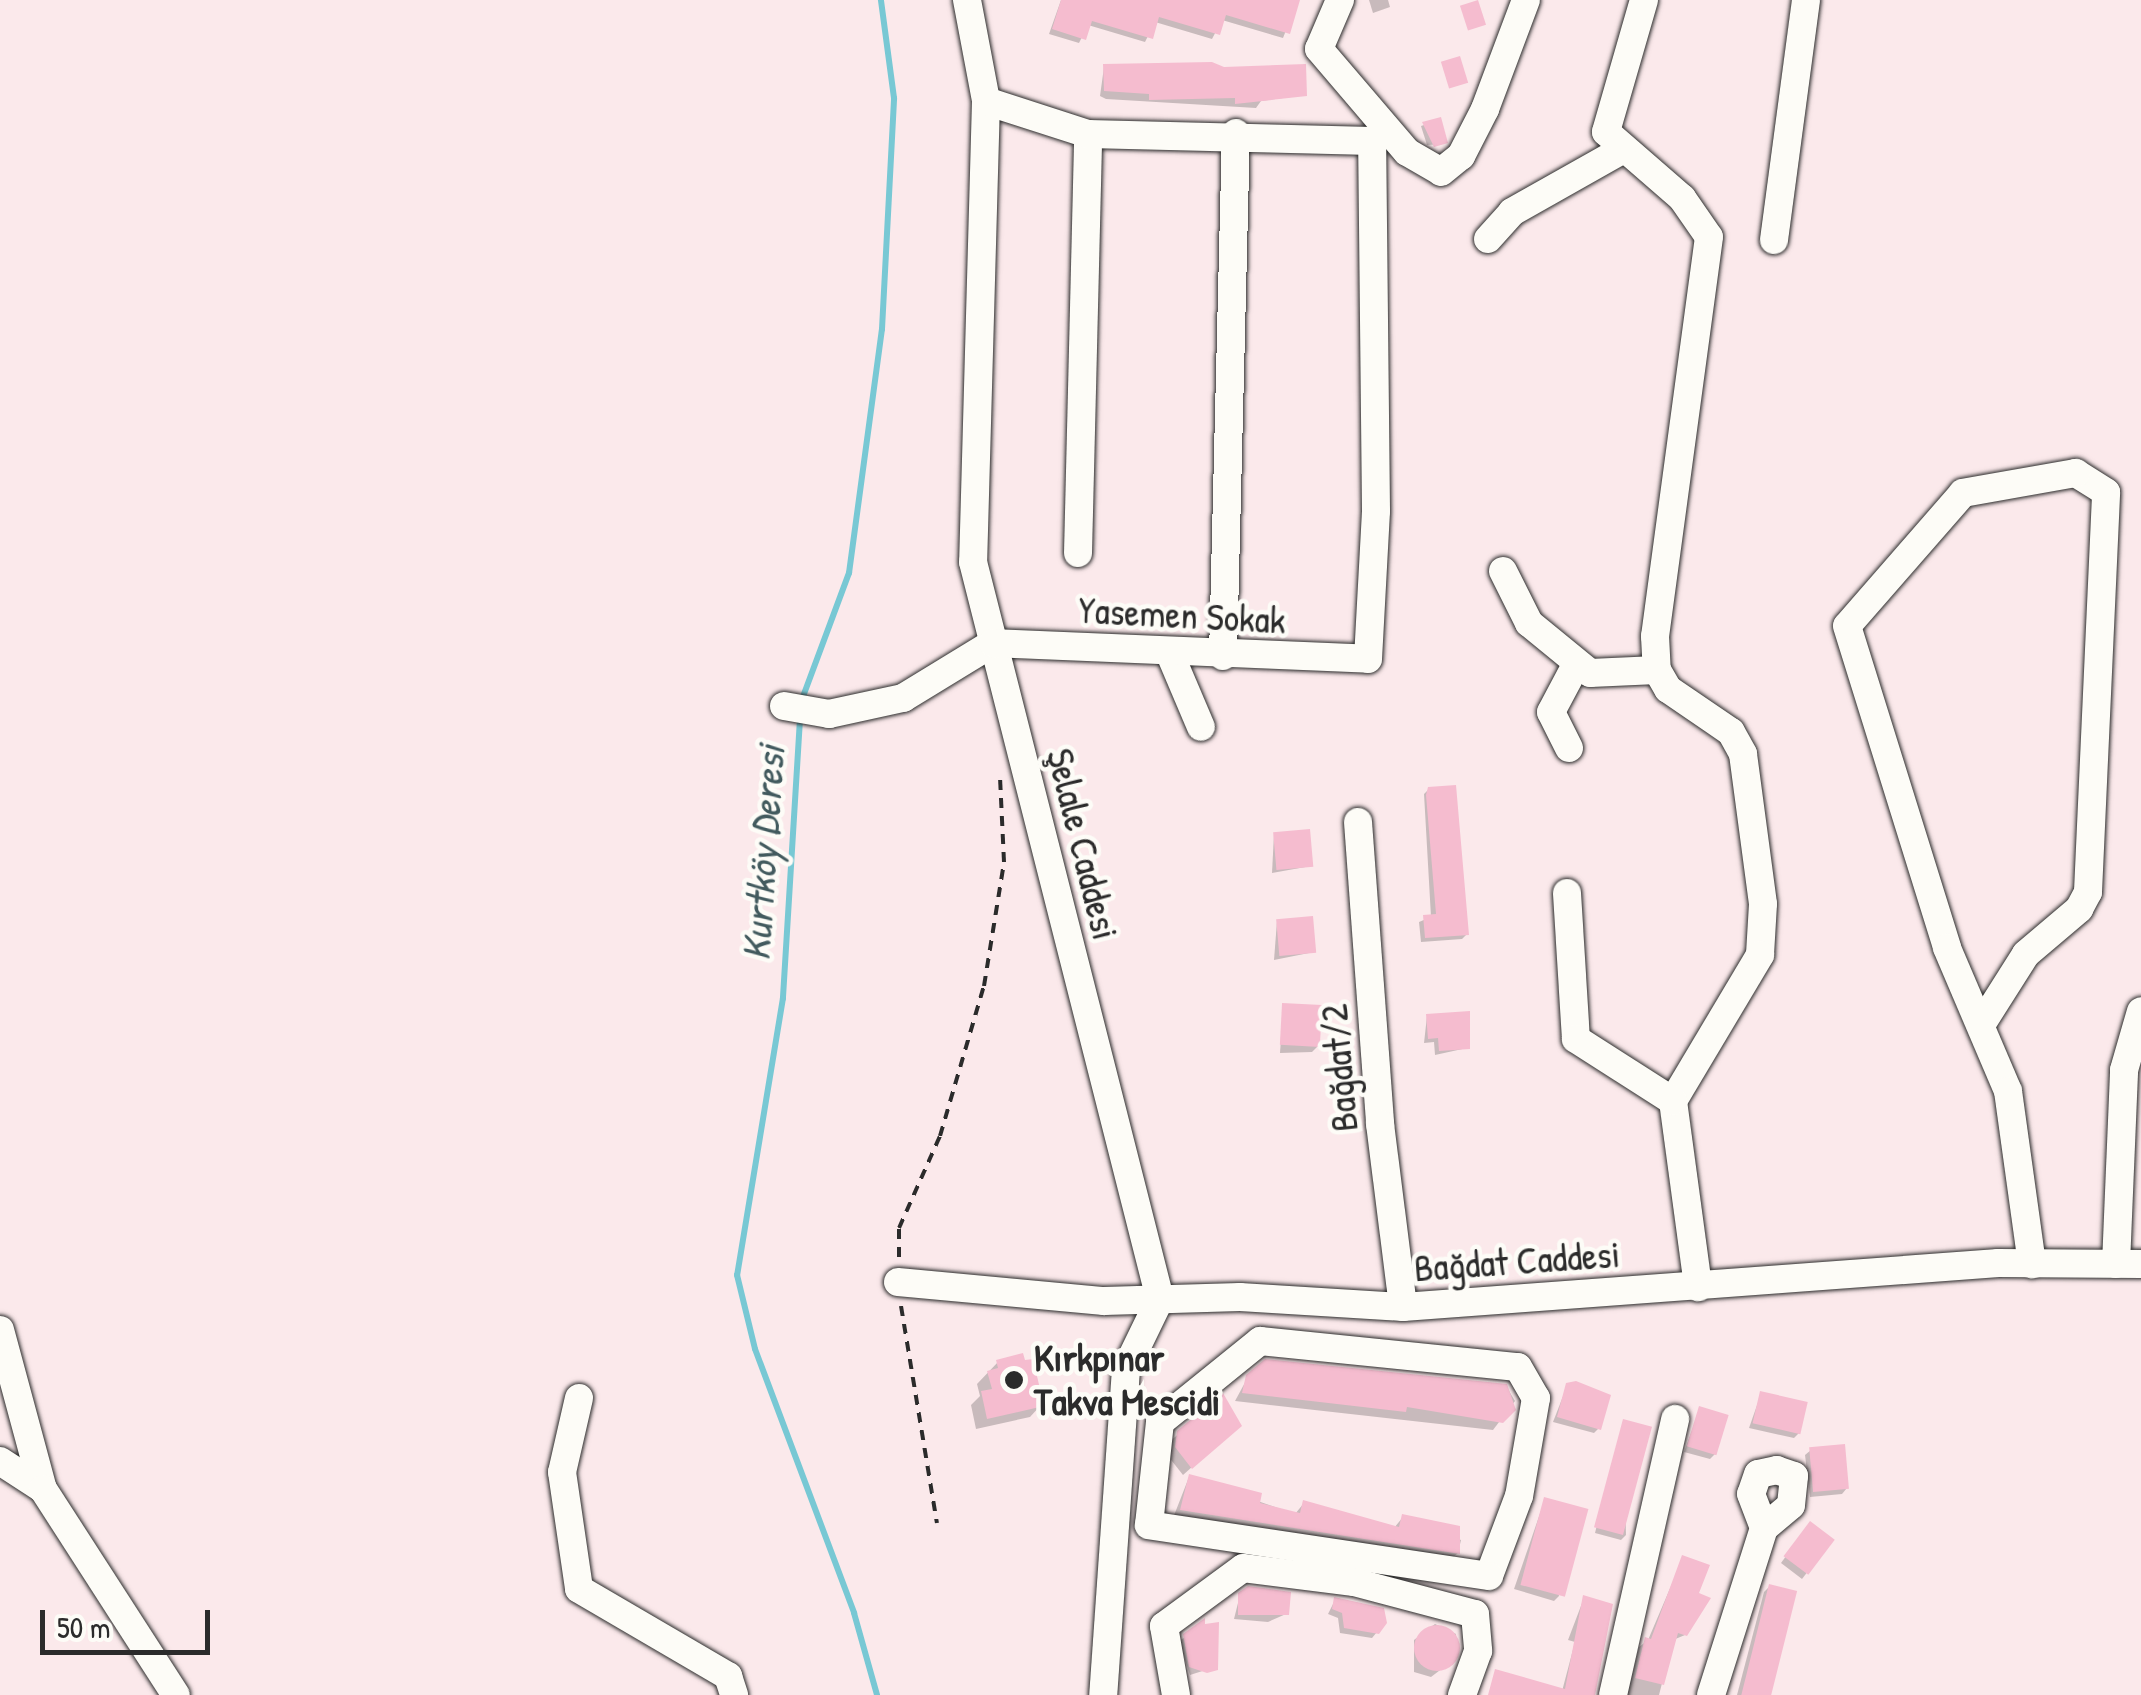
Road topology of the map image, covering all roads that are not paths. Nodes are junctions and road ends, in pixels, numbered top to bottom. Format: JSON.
{"nodes":[{"id":1,"x":967,"y":0,"type":"edge"},
{"id":2,"x":1340,"y":0,"type":"edge"},
{"id":3,"x":1526,"y":0,"type":"edge"},
{"id":4,"x":1644,"y":0,"type":"edge"},
{"id":5,"x":1806,"y":0,"type":"edge"},
{"id":6,"x":986,"y":101,"type":"junction"},
{"id":7,"x":1236,"y":133,"type":"junction"},
{"id":8,"x":1088,"y":134,"type":"junction"},
{"id":9,"x":1622,"y":150,"type":"junction"},
{"id":10,"x":1488,"y":240,"type":"dead end"},
{"id":11,"x":1774,"y":240,"type":"dead end"},
{"id":12,"x":1078,"y":554,"type":"dead end"},
{"id":13,"x":1503,"y":571,"type":"dead end"},
{"id":14,"x":993,"y":644,"type":"junction"},
{"id":15,"x":1170,"y":654,"type":"junction"},
{"id":16,"x":1223,"y":656,"type":"junction"},
{"id":17,"x":1577,"y":663,"type":"junction"},
{"id":18,"x":1657,"y":670,"type":"junction"},
{"id":19,"x":784,"y":706,"type":"dead end"},
{"id":20,"x":1201,"y":727,"type":"dead end"},
{"id":21,"x":1570,"y":748,"type":"dead end"},
{"id":22,"x":1358,"y":822,"type":"dead end"},
{"id":23,"x":1567,"y":893,"type":"dead end"},
{"id":24,"x":2141,"y":1011,"type":"edge"},
{"id":25,"x":1981,"y":1025,"type":"junction"},
{"id":26,"x":1673,"y":1101,"type":"junction"},
{"id":27,"x":2032,"y":1264,"type":"junction"},
{"id":28,"x":2128,"y":1264,"type":"edge"},
{"id":29,"x":898,"y":1282,"type":"road end"},
{"id":30,"x":1698,"y":1286,"type":"junction"},
{"id":31,"x":1160,"y":1299,"type":"junction"},
{"id":32,"x":1403,"y":1307,"type":"junction"},
{"id":33,"x":0,"y":1330,"type":"edge"},
{"id":34,"x":578,"y":1398,"type":"dead end"},
{"id":35,"x":1675,"y":1419,"type":"dead end"},
{"id":36,"x":0,"y":1461,"type":"edge"},
{"id":37,"x":1153,"y":1461,"type":"joint"},
{"id":38,"x":44,"y":1489,"type":"junction"},
{"id":39,"x":1764,"y":1528,"type":"dead end"},
{"id":40,"x":176,"y":1695,"type":"edge"},
{"id":41,"x":734,"y":1695,"type":"edge"},
{"id":42,"x":1103,"y":1695,"type":"edge"},
{"id":43,"x":1176,"y":1695,"type":"edge"},
{"id":44,"x":1462,"y":1695,"type":"edge"},
{"id":45,"x":1613,"y":1695,"type":"edge"},
{"id":46,"x":1712,"y":1695,"type":"edge"}],
"edges":[{"from":1,"to":6,"type":"street","name":"Şelale Caddesi"},
{"from":2,"to":3,"type":"street"},
{"from":4,"to":9,"type":"street"},
{"from":5,"to":11,"type":"street"},
{"from":6,"to":8,"type":"street"},
{"from":6,"to":14,"type":"street","name":"Şelale Caddesi"},
{"from":7,"to":8,"type":"street"},
{"from":7,"to":16,"type":"street"},
{"from":7,"to":16,"type":"street","name":"Yasemen Sokak"},
{"from":8,"to":12,"type":"street"},
{"from":9,"to":10,"type":"street"},
{"from":9,"to":18,"type":"street"},
{"from":13,"to":17,"type":"street"},
{"from":14,"to":15,"type":"street","name":"Yasemen Sokak"},
{"from":14,"to":19,"type":"street"},
{"from":14,"to":31,"type":"street","name":"Şelale Caddesi"},
{"from":15,"to":16,"type":"street","name":"Yasemen Sokak"},
{"from":15,"to":20,"type":"street"},
{"from":17,"to":18,"type":"street"},
{"from":17,"to":21,"type":"street"},
{"from":18,"to":26,"type":"street"},
{"from":22,"to":32,"type":"street","name":"Bağdat/2"},
{"from":23,"to":26,"type":"street"},
{"from":24,"to":28,"type":"street"},
{"from":25,"to":25,"type":"street"},
{"from":25,"to":27,"type":"street"},
{"from":26,"to":30,"type":"street"},
{"from":27,"to":28,"type":"street","name":"Bağdat Caddesi"},
{"from":27,"to":30,"type":"street","name":"Bağdat Caddesi"},
{"from":29,"to":31,"type":"street","name":"Bağdat Caddesi"},
{"from":30,"to":32,"type":"street","name":"Bağdat Caddesi"},
{"from":31,"to":32,"type":"street","name":"Bağdat Caddesi"},
{"from":31,"to":42,"type":"street"},
{"from":33,"to":38,"type":"street"},
{"from":34,"to":41,"type":"street"},
{"from":35,"to":45,"type":"street"},
{"from":36,"to":38,"type":"street"},
{"from":37,"to":37,"type":"street"},
{"from":38,"to":40,"type":"street"},
{"from":39,"to":46,"type":"street"},
{"from":43,"to":44,"type":"street"}]}
